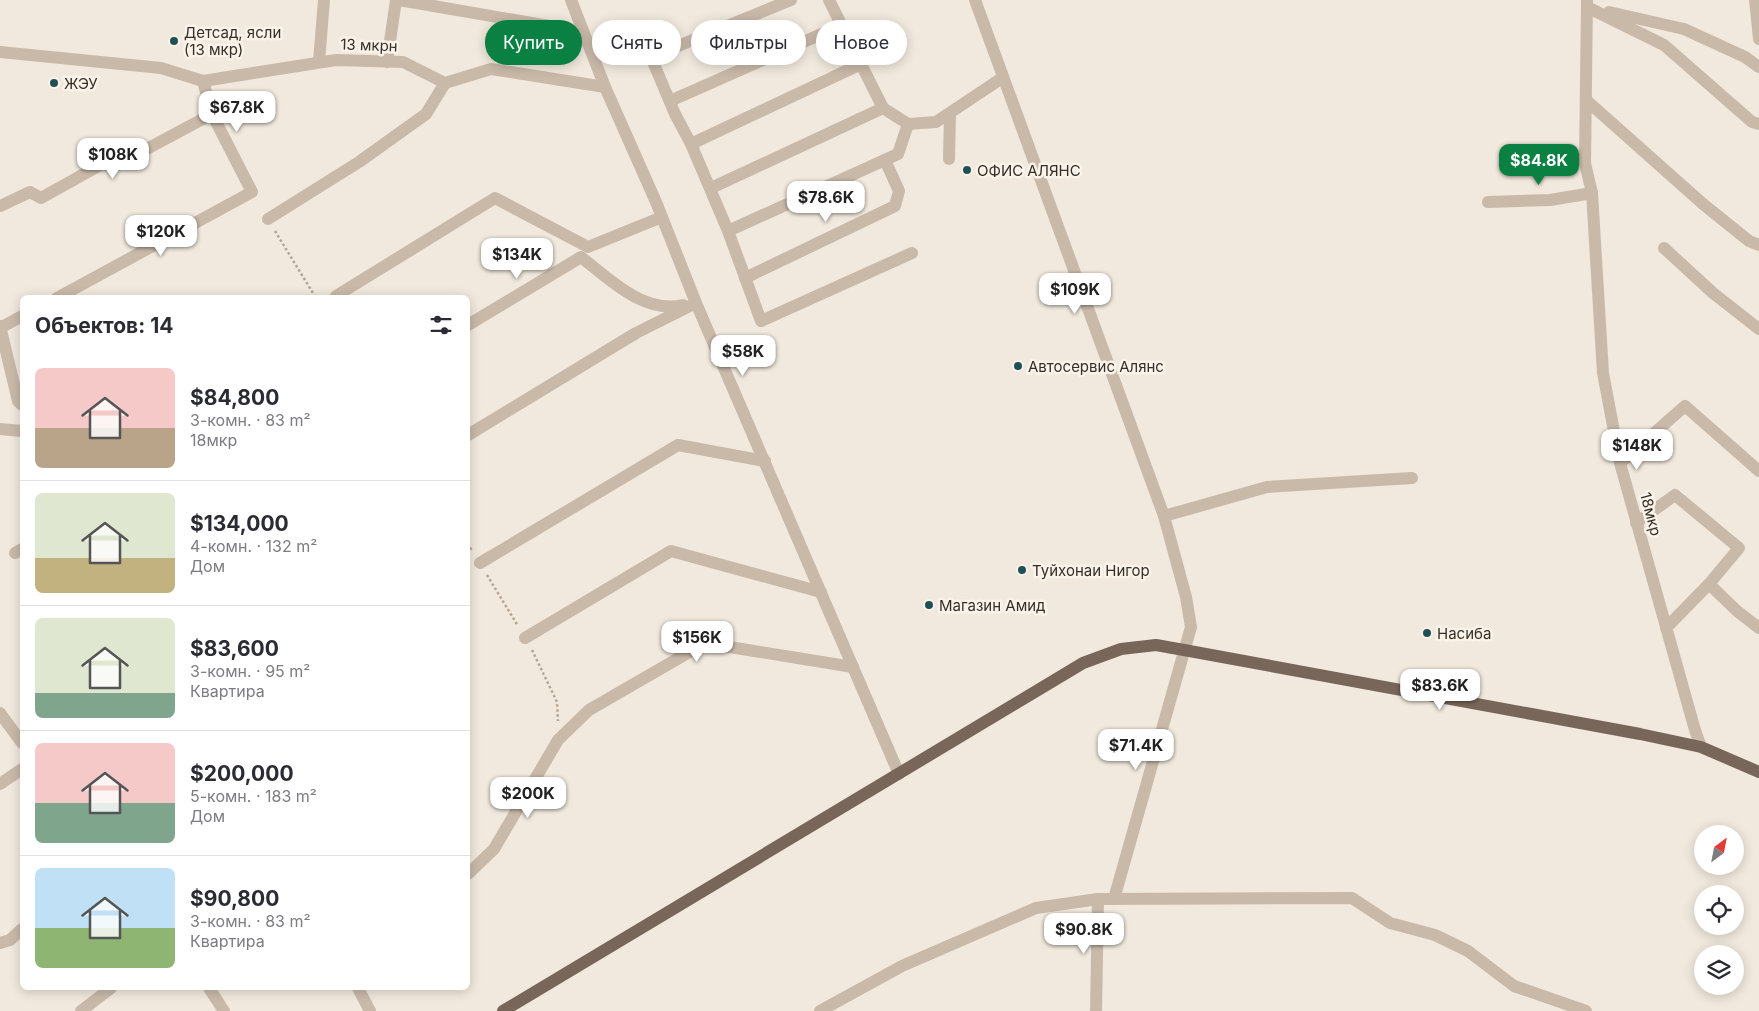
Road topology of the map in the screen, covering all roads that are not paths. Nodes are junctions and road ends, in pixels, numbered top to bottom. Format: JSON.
{"nodes":[{"id":1,"x":324,"y":0,"type":"edge"},
{"id":2,"x":398,"y":0,"type":"edge"},
{"id":3,"x":571,"y":0,"type":"edge"},
{"id":4,"x":791,"y":0,"type":"edge"},
{"id":5,"x":829,"y":0,"type":"edge"},
{"id":6,"x":975,"y":0,"type":"edge"},
{"id":7,"x":1755,"y":0,"type":"edge"},
{"id":8,"x":1587,"y":4,"type":"edge"},
{"id":9,"x":514,"y":20,"type":"edge"},
{"id":10,"x":839,"y":20,"type":"edge"},
{"id":11,"x":816,"y":37,"type":"edge"},
{"id":12,"x":1759,"y":39,"type":"edge"},
{"id":13,"x":0,"y":52,"type":"edge"},
{"id":14,"x":320,"y":62,"type":"junction"},
{"id":15,"x":387,"y":62,"type":"junction"},
{"id":16,"x":859,"y":65,"type":"edge"},
{"id":17,"x":862,"y":65,"type":"edge"},
{"id":18,"x":1759,"y":67,"type":"edge"},
{"id":19,"x":1002,"y":78,"type":"junction"},
{"id":20,"x":203,"y":81,"type":"junction"},
{"id":21,"x":445,"y":83,"type":"junction"},
{"id":22,"x":605,"y":87,"type":"junction"},
{"id":23,"x":1586,"y":100,"type":"junction"},
{"id":24,"x":670,"y":101,"type":"junction"},
{"id":25,"x":883,"y":108,"type":"junction"},
{"id":26,"x":950,"y":113,"type":"junction"},
{"id":27,"x":212,"y":114,"type":"junction"},
{"id":28,"x":908,"y":124,"type":"junction"},
{"id":29,"x":1759,"y":124,"type":"edge"},
{"id":30,"x":691,"y":144,"type":"junction"},
{"id":31,"x":949,"y":159,"type":"dead end"},
{"id":32,"x":885,"y":160,"type":"junction"},
{"id":33,"x":711,"y":188,"type":"junction"},
{"id":34,"x":1592,"y":193,"type":"junction"},
{"id":35,"x":1488,"y":202,"type":"dead end"},
{"id":36,"x":0,"y":206,"type":"edge"},
{"id":37,"x":662,"y":217,"type":"junction"},
{"id":38,"x":268,"y":219,"type":"road end"},
{"id":39,"x":728,"y":231,"type":"junction"},
{"id":40,"x":1759,"y":245,"type":"edge"},
{"id":41,"x":1664,"y":248,"type":"dead end"},
{"id":42,"x":912,"y":252,"type":"dead end"},
{"id":43,"x":745,"y":278,"type":"junction"},
{"id":44,"x":63,"y":295,"type":"edge"},
{"id":45,"x":338,"y":295,"type":"edge"},
{"id":46,"x":696,"y":303,"type":"junction"},
{"id":47,"x":20,"y":317,"type":"edge"},
{"id":48,"x":470,"y":324,"type":"edge"},
{"id":49,"x":0,"y":327,"type":"edge"},
{"id":50,"x":1759,"y":329,"type":"edge"},
{"id":51,"x":20,"y":403,"type":"edge"},
{"id":52,"x":0,"y":429,"type":"edge"},
{"id":53,"x":20,"y":431,"type":"edge"},
{"id":54,"x":470,"y":434,"type":"edge"},
{"id":55,"x":765,"y":461,"type":"junction"},
{"id":56,"x":1620,"y":463,"type":"junction"},
{"id":57,"x":1759,"y":471,"type":"edge"},
{"id":58,"x":1412,"y":478,"type":"dead end"},
{"id":59,"x":1164,"y":516,"type":"junction"},
{"id":60,"x":1636,"y":523,"type":"junction"},
{"id":61,"x":480,"y":563,"type":"dead end"},
{"id":62,"x":1709,"y":584,"type":"junction"},
{"id":63,"x":821,"y":592,"type":"junction"},
{"id":64,"x":1666,"y":628,"type":"junction"},
{"id":65,"x":1759,"y":628,"type":"edge"},
{"id":66,"x":525,"y":638,"type":"dead end"},
{"id":67,"x":1184,"y":650,"type":"junction"},
{"id":68,"x":853,"y":667,"type":"junction"},
{"id":69,"x":0,"y":713,"type":"edge"},
{"id":70,"x":20,"y":741,"type":"edge"},
{"id":71,"x":1701,"y":747,"type":"junction"},
{"id":72,"x":20,"y":770,"type":"edge"},
{"id":73,"x":1759,"y":772,"type":"edge"},
{"id":74,"x":899,"y":774,"type":"junction"},
{"id":75,"x":0,"y":784,"type":"edge"},
{"id":76,"x":470,"y":872,"type":"edge"},
{"id":77,"x":1098,"y":899,"type":"junction"},
{"id":78,"x":1114,"y":899,"type":"junction"},
{"id":79,"x":20,"y":931,"type":"edge"},
{"id":80,"x":0,"y":943,"type":"edge"},
{"id":81,"x":107,"y":990,"type":"edge"},
{"id":82,"x":210,"y":990,"type":"edge"},
{"id":83,"x":359,"y":990,"type":"edge"},
{"id":84,"x":81,"y":1011,"type":"edge"},
{"id":85,"x":224,"y":1011,"type":"edge"},
{"id":86,"x":370,"y":1011,"type":"edge"},
{"id":87,"x":503,"y":1011,"type":"edge"},
{"id":88,"x":820,"y":1011,"type":"edge"},
{"id":89,"x":1096,"y":1011,"type":"edge"},
{"id":90,"x":1586,"y":1011,"type":"edge"}],
"edges":[{"from":1,"to":14,"type":"street"},
{"from":2,"to":9,"type":"street"},
{"from":2,"to":15,"type":"street"},
{"from":3,"to":22,"type":"street"},
{"from":4,"to":24,"type":"street"},
{"from":5,"to":10,"type":"street"},
{"from":6,"to":19,"type":"street"},
{"from":7,"to":12,"type":"street"},
{"from":8,"to":18,"type":"street"},
{"from":8,"to":23,"type":"street","name":"18мкр"},
{"from":8,"to":29,"type":"street"},
{"from":11,"to":24,"type":"street"},
{"from":13,"to":20,"type":"street"},
{"from":14,"to":15,"type":"street","name":"13 мкрн"},
{"from":14,"to":20,"type":"street","name":"13 мкрн"},
{"from":15,"to":21,"type":"street","name":"13 мкрн"},
{"from":16,"to":30,"type":"street"},
{"from":17,"to":25,"type":"street"},
{"from":19,"to":26,"type":"street"},
{"from":19,"to":59,"type":"street"},
{"from":20,"to":27,"type":"street"},
{"from":21,"to":22,"type":"street"},
{"from":21,"to":38,"type":"street"},
{"from":22,"to":37,"type":"street"},
{"from":23,"to":34,"type":"street","name":"18мкр"},
{"from":23,"to":40,"type":"street"},
{"from":24,"to":30,"type":"street"},
{"from":25,"to":28,"type":"street"},
{"from":25,"to":33,"type":"street"},
{"from":26,"to":28,"type":"street"},
{"from":26,"to":31,"type":"street"},
{"from":27,"to":36,"type":"street"},
{"from":27,"to":44,"type":"street"},
{"from":28,"to":32,"type":"street"},
{"from":30,"to":33,"type":"street"},
{"from":32,"to":39,"type":"street"},
{"from":32,"to":43,"type":"street"},
{"from":33,"to":39,"type":"street"},
{"from":34,"to":35,"type":"street"},
{"from":34,"to":56,"type":"street","name":"18мкр"},
{"from":37,"to":45,"type":"street"},
{"from":37,"to":46,"type":"street"},
{"from":39,"to":43,"type":"street"},
{"from":41,"to":50,"type":"street"},
{"from":42,"to":43,"type":"street"},
{"from":46,"to":48,"type":"street"},
{"from":46,"to":54,"type":"street"},
{"from":46,"to":55,"type":"street"},
{"from":47,"to":49,"type":"street"},
{"from":49,"to":51,"type":"street"},
{"from":52,"to":53,"type":"street"},
{"from":55,"to":61,"type":"street"},
{"from":55,"to":63,"type":"street"},
{"from":56,"to":57,"type":"street"},
{"from":56,"to":60,"type":"street","name":"18мкр"},
{"from":58,"to":59,"type":"street"},
{"from":59,"to":67,"type":"street"},
{"from":60,"to":62,"type":"street"},
{"from":60,"to":64,"type":"street","name":"18мкр"},
{"from":62,"to":64,"type":"street"},
{"from":62,"to":65,"type":"street"},
{"from":63,"to":66,"type":"street"},
{"from":63,"to":68,"type":"street"},
{"from":64,"to":71,"type":"street","name":"18мкр"},
{"from":67,"to":71,"type":"main road"},
{"from":67,"to":74,"type":"main road"},
{"from":67,"to":78,"type":"street"},
{"from":68,"to":74,"type":"street"},
{"from":68,"to":76,"type":"street"},
{"from":69,"to":70,"type":"street"},
{"from":71,"to":73,"type":"main road"},
{"from":72,"to":75,"type":"street"},
{"from":74,"to":87,"type":"main road"},
{"from":77,"to":78,"type":"street"},
{"from":77,"to":88,"type":"street"},
{"from":77,"to":89,"type":"street"},
{"from":78,"to":90,"type":"street"},
{"from":79,"to":80,"type":"street"},
{"from":81,"to":84,"type":"street"},
{"from":82,"to":85,"type":"street"},
{"from":83,"to":86,"type":"street"}]}
